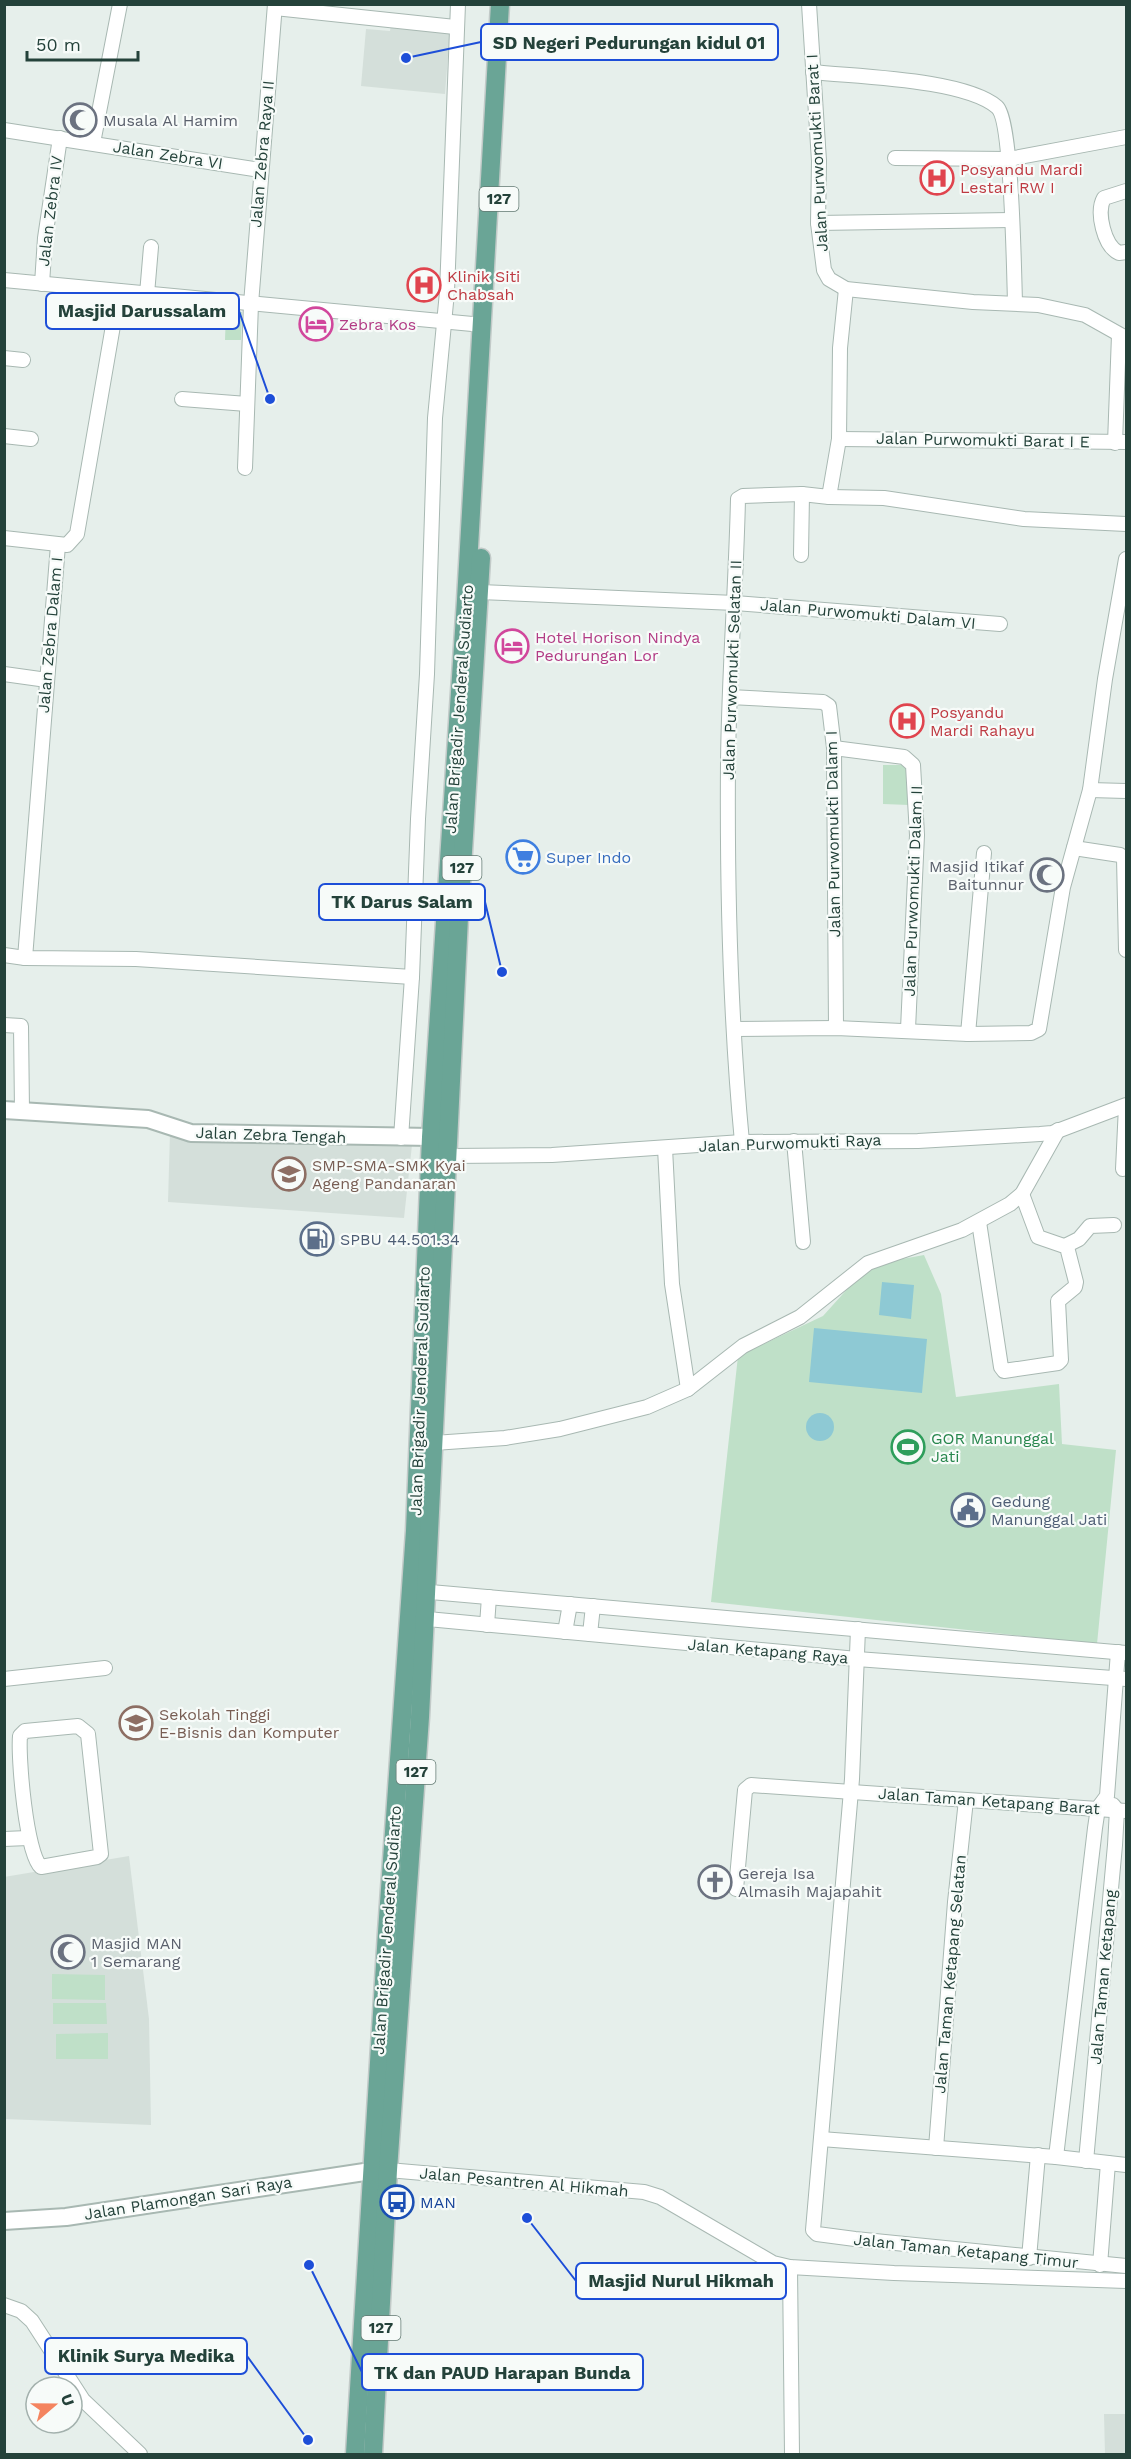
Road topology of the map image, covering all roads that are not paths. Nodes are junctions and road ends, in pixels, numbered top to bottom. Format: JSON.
{"nodes":[{"id":1,"x":120,"y":4,"type":"edge"},
{"id":2,"x":458,"y":4,"type":"edge"},
{"id":3,"x":500,"y":4,"type":"edge"},
{"id":4,"x":511,"y":4,"type":"edge"},
{"id":5,"x":808,"y":4,"type":"edge"},
{"id":6,"x":275,"y":6,"type":"edge"},
{"id":7,"x":455,"y":27,"type":"junction"},
{"id":8,"x":813,"y":72,"type":"junction"},
{"id":9,"x":499,"y":109,"type":"junction"},
{"id":10,"x":4,"y":130,"type":"edge"},
{"id":11,"x":1126,"y":137,"type":"edge"},
{"id":12,"x":60,"y":138,"type":"junction"},
{"id":13,"x":93,"y":143,"type":"junction"},
{"id":14,"x":895,"y":158,"type":"dead end"},
{"id":15,"x":1009,"y":159,"type":"junction"},
{"id":16,"x":260,"y":170,"type":"junction"},
{"id":17,"x":1126,"y":191,"type":"edge"},
{"id":18,"x":1011,"y":220,"type":"junction"},
{"id":19,"x":818,"y":223,"type":"junction"},
{"id":20,"x":151,"y":247,"type":"dead end"},
{"id":21,"x":1126,"y":252,"type":"edge"},
{"id":22,"x":4,"y":280,"type":"edge"},
{"id":23,"x":42,"y":284,"type":"junction"},
{"id":24,"x":846,"y":290,"type":"junction"},
{"id":25,"x":119,"y":291,"type":"junction"},
{"id":26,"x":147,"y":294,"type":"junction"},
{"id":27,"x":1015,"y":302,"type":"junction"},
{"id":28,"x":250,"y":304,"type":"junction"},
{"id":29,"x":443,"y":322,"type":"junction"},
{"id":30,"x":483,"y":325,"type":"junction"},
{"id":31,"x":1123,"y":337,"type":"edge"},
{"id":32,"x":4,"y":358,"type":"edge"},
{"id":33,"x":23,"y":360,"type":"dead end"},
{"id":34,"x":182,"y":399,"type":"dead end"},
{"id":35,"x":247,"y":404,"type":"junction"},
{"id":36,"x":4,"y":436,"type":"edge"},
{"id":37,"x":839,"y":439,"type":"junction"},
{"id":38,"x":31,"y":440,"type":"dead end"},
{"id":39,"x":1121,"y":442,"type":"edge"},
{"id":40,"x":245,"y":468,"type":"dead end"},
{"id":41,"x":802,"y":494,"type":"junction"},
{"id":42,"x":829,"y":497,"type":"junction"},
{"id":43,"x":1126,"y":524,"type":"edge"},
{"id":44,"x":4,"y":538,"type":"edge"},
{"id":45,"x":58,"y":545,"type":"junction"},
{"id":46,"x":801,"y":555,"type":"dead end"},
{"id":47,"x":1126,"y":559,"type":"edge"},
{"id":48,"x":480,"y":592,"type":"junction"},
{"id":49,"x":735,"y":603,"type":"junction"},
{"id":50,"x":1121,"y":616,"type":"edge"},
{"id":51,"x":1000,"y":624,"type":"dead end"},
{"id":52,"x":4,"y":674,"type":"edge"},
{"id":53,"x":47,"y":680,"type":"junction"},
{"id":54,"x":730,"y":697,"type":"junction"},
{"id":55,"x":834,"y":748,"type":"junction"},
{"id":56,"x":1090,"y":790,"type":"junction"},
{"id":57,"x":1126,"y":791,"type":"edge"},
{"id":58,"x":1074,"y":848,"type":"junction"},
{"id":59,"x":984,"y":853,"type":"dead end"},
{"id":60,"x":1126,"y":950,"type":"edge"},
{"id":61,"x":4,"y":955,"type":"edge"},
{"id":62,"x":25,"y":958,"type":"junction"},
{"id":63,"x":412,"y":977,"type":"junction"},
{"id":64,"x":4,"y":1025,"type":"edge"},
{"id":65,"x":836,"y":1028,"type":"junction"},
{"id":66,"x":735,"y":1029,"type":"junction"},
{"id":67,"x":909,"y":1029,"type":"junction"},
{"id":68,"x":968,"y":1034,"type":"junction"},
{"id":69,"x":1126,"y":1105,"type":"edge"},
{"id":70,"x":13,"y":1110,"type":"edge"},
{"id":71,"x":1058,"y":1130,"type":"junction"},
{"id":72,"x":431,"y":1137,"type":"junction"},
{"id":73,"x":401,"y":1138,"type":"junction"},
{"id":74,"x":794,"y":1141,"type":"junction"},
{"id":75,"x":742,"y":1142,"type":"junction"},
{"id":76,"x":665,"y":1148,"type":"junction"},
{"id":77,"x":449,"y":1156,"type":"junction"},
{"id":78,"x":1123,"y":1169,"type":"dead end"},
{"id":79,"x":1022,"y":1194,"type":"junction"},
{"id":80,"x":979,"y":1222,"type":"junction"},
{"id":81,"x":1114,"y":1225,"type":"dead end"},
{"id":82,"x":803,"y":1242,"type":"dead end"},
{"id":83,"x":1065,"y":1246,"type":"junction"},
{"id":84,"x":688,"y":1389,"type":"junction"},
{"id":85,"x":434,"y":1443,"type":"junction"},
{"id":86,"x":419,"y":1591,"type":"junction"},
{"id":87,"x":489,"y":1597,"type":"junction"},
{"id":88,"x":570,"y":1604,"type":"junction"},
{"id":89,"x":593,"y":1606,"type":"junction"},
{"id":90,"x":417,"y":1618,"type":"junction"},
{"id":91,"x":487,"y":1625,"type":"junction"},
{"id":92,"x":858,"y":1629,"type":"junction"},
{"id":93,"x":566,"y":1632,"type":"junction"},
{"id":94,"x":590,"y":1634,"type":"junction"},
{"id":95,"x":1122,"y":1652,"type":"edge"},
{"id":96,"x":857,"y":1659,"type":"junction"},
{"id":97,"x":105,"y":1668,"type":"dead end"},
{"id":98,"x":1122,"y":1678,"type":"edge"},
{"id":99,"x":4,"y":1679,"type":"edge"},
{"id":100,"x":851,"y":1792,"type":"junction"},
{"id":101,"x":1107,"y":1796,"type":"junction"},
{"id":102,"x":966,"y":1800,"type":"junction"},
{"id":103,"x":1098,"y":1808,"type":"junction"},
{"id":104,"x":1122,"y":1810,"type":"edge"},
{"id":105,"x":28,"y":1838,"type":"junction"},
{"id":106,"x":4,"y":1839,"type":"edge"},
{"id":107,"x":736,"y":1889,"type":"dead end"},
{"id":108,"x":1078,"y":1969,"type":"junction"},
{"id":109,"x":1103,"y":1971,"type":"junction"},
{"id":110,"x":1074,"y":2002,"type":"junction"},
{"id":111,"x":1100,"y":2004,"type":"junction"},
{"id":112,"x":821,"y":2139,"type":"junction"},
{"id":113,"x":936,"y":2148,"type":"junction"},
{"id":114,"x":1038,"y":2155,"type":"junction"},
{"id":115,"x":1056,"y":2157,"type":"junction"},
{"id":116,"x":1086,"y":2161,"type":"junction"},
{"id":117,"x":1108,"y":2163,"type":"junction"},
{"id":118,"x":1126,"y":2165,"type":"edge"},
{"id":119,"x":380,"y":2170,"type":"junction"},
{"id":120,"x":4,"y":2221,"type":"edge"},
{"id":121,"x":1029,"y":2258,"type":"junction"},
{"id":122,"x":1100,"y":2265,"type":"junction"},
{"id":123,"x":1126,"y":2266,"type":"edge"},
{"id":124,"x":790,"y":2267,"type":"junction"},
{"id":125,"x":1126,"y":2281,"type":"edge"},
{"id":126,"x":4,"y":2305,"type":"edge"},
{"id":127,"x":140,"y":2454,"type":"edge"},
{"id":128,"x":356,"y":2454,"type":"edge"},
{"id":129,"x":373,"y":2454,"type":"edge"},
{"id":130,"x":792,"y":2454,"type":"edge"}],
"edges":[{"from":1,"to":13,"type":"street"},
{"from":2,"to":7,"type":"street"},
{"from":3,"to":9,"type":"main road","name":"Jalan Brigadir Jenderal Sudiarto","number":"127"},
{"from":4,"to":9,"type":"main road","name":"Jalan Brigadir Jenderal Sudiarto","number":"127"},
{"from":5,"to":8,"type":"street","name":"Jalan Purwomukti Barat I"},
{"from":6,"to":7,"type":"street"},
{"from":6,"to":16,"type":"street","name":"Jalan Zebra Raya II"},
{"from":7,"to":29,"type":"street"},
{"from":8,"to":15,"type":"street"},
{"from":8,"to":19,"type":"street","name":"Jalan Purwomukti Barat I"},
{"from":9,"to":30,"type":"main road","name":"Jalan Brigadir Jenderal Sudiarto","number":"127"},
{"from":9,"to":48,"type":"main road","name":"Jalan Brigadir Jenderal Sudiarto","number":"127"},
{"from":10,"to":12,"type":"street","name":"Jalan Zebra VI"},
{"from":11,"to":15,"type":"street"},
{"from":12,"to":13,"type":"street","name":"Jalan Zebra VI"},
{"from":12,"to":23,"type":"street","name":"Jalan Zebra IV"},
{"from":13,"to":16,"type":"street","name":"Jalan Zebra VI"},
{"from":14,"to":15,"type":"street"},
{"from":15,"to":18,"type":"street"},
{"from":16,"to":28,"type":"street","name":"Jalan Zebra Raya II"},
{"from":17,"to":21,"type":"street"},
{"from":18,"to":19,"type":"street"},
{"from":18,"to":27,"type":"street"},
{"from":19,"to":24,"type":"street","name":"Jalan Purwomukti Barat I"},
{"from":20,"to":26,"type":"street"},
{"from":22,"to":23,"type":"street"},
{"from":23,"to":25,"type":"street"},
{"from":24,"to":27,"type":"street"},
{"from":24,"to":37,"type":"street"},
{"from":25,"to":26,"type":"street"},
{"from":25,"to":45,"type":"street","name":"Jalan Zebra Dalam I"},
{"from":26,"to":28,"type":"street"},
{"from":27,"to":31,"type":"street"},
{"from":28,"to":29,"type":"street"},
{"from":28,"to":35,"type":"street","name":"Jalan Zebra Raya II"},
{"from":29,"to":30,"type":"street"},
{"from":29,"to":63,"type":"street"},
{"from":30,"to":72,"type":"main road","name":"Jalan Brigadir Jenderal Sudiarto","number":"127"},
{"from":31,"to":39,"type":"street"},
{"from":32,"to":33,"type":"street"},
{"from":34,"to":35,"type":"street"},
{"from":35,"to":40,"type":"street","name":"Jalan Zebra Raya II"},
{"from":36,"to":38,"type":"street"},
{"from":37,"to":39,"type":"street","name":"Jalan Purwomukti Barat I E"},
{"from":37,"to":42,"type":"street"},
{"from":41,"to":42,"type":"street","name":"Jalan Purwomukti Selatan II"},
{"from":41,"to":46,"type":"street"},
{"from":41,"to":49,"type":"street","name":"Jalan Purwomukti Selatan II"},
{"from":42,"to":43,"type":"street","name":"Jalan Purwomukti Selatan II"},
{"from":44,"to":45,"type":"street"},
{"from":45,"to":53,"type":"street","name":"Jalan Zebra Dalam I"},
{"from":47,"to":50,"type":"street"},
{"from":48,"to":49,"type":"street","name":"Jalan Purwomukti Dalam VI"},
{"from":48,"to":77,"type":"main road","name":"Jalan Brigadir Jenderal Sudiarto","number":"127"},
{"from":49,"to":51,"type":"street","name":"Jalan Purwomukti Dalam VI"},
{"from":49,"to":54,"type":"street","name":"Jalan Purwomukti Selatan II"},
{"from":50,"to":56,"type":"street"},
{"from":52,"to":53,"type":"street"},
{"from":53,"to":62,"type":"street","name":"Jalan Zebra Dalam I"},
{"from":54,"to":55,"type":"street","name":"Jalan Purwomukti Dalam I"},
{"from":54,"to":66,"type":"street","name":"Jalan Purwomukti Selatan II"},
{"from":55,"to":65,"type":"street","name":"Jalan Purwomukti Dalam I"},
{"from":55,"to":67,"type":"street","name":"Jalan Purwomukti Dalam II"},
{"from":56,"to":57,"type":"street"},
{"from":56,"to":58,"type":"street"},
{"from":58,"to":60,"type":"street"},
{"from":58,"to":68,"type":"street"},
{"from":59,"to":68,"type":"street"},
{"from":61,"to":62,"type":"street"},
{"from":62,"to":63,"type":"street"},
{"from":63,"to":73,"type":"street"},
{"from":64,"to":70,"type":"street"},
{"from":65,"to":66,"type":"street"},
{"from":65,"to":67,"type":"street"},
{"from":66,"to":75,"type":"street","name":"Jalan Purwomukti Selatan II"},
{"from":67,"to":68,"type":"street"},
{"from":69,"to":71,"type":"street","name":"Jalan Purwomukti Raya"},
{"from":69,"to":78,"type":"street"},
{"from":70,"to":73,"type":"street","name":"Jalan Zebra Tengah"},
{"from":71,"to":74,"type":"street","name":"Jalan Purwomukti Raya"},
{"from":71,"to":79,"type":"street"},
{"from":72,"to":73,"type":"street","name":"Jalan Zebra Tengah"},
{"from":72,"to":86,"type":"main road","name":"Jalan Brigadir Jenderal Sudiarto","number":"127"},
{"from":74,"to":75,"type":"street","name":"Jalan Purwomukti Raya"},
{"from":74,"to":82,"type":"street"},
{"from":75,"to":76,"type":"street","name":"Jalan Purwomukti Raya"},
{"from":76,"to":77,"type":"street","name":"Jalan Purwomukti Raya"},
{"from":76,"to":84,"type":"street"},
{"from":77,"to":85,"type":"main road","name":"Jalan Brigadir Jenderal Sudiarto","number":"127"},
{"from":79,"to":80,"type":"street"},
{"from":79,"to":83,"type":"street"},
{"from":80,"to":83,"type":"street"},
{"from":80,"to":84,"type":"street"},
{"from":81,"to":83,"type":"street"},
{"from":84,"to":85,"type":"street"},
{"from":85,"to":86,"type":"main road","name":"Jalan Brigadir Jenderal Sudiarto","number":"127"},
{"from":86,"to":87,"type":"street","name":"Jalan Ketapang Raya"},
{"from":86,"to":90,"type":"main road","name":"Jalan Brigadir Jenderal Sudiarto","number":"127"},
{"from":87,"to":88,"type":"street","name":"Jalan Ketapang Raya"},
{"from":87,"to":91,"type":"street"},
{"from":88,"to":89,"type":"street","name":"Jalan Ketapang Raya"},
{"from":88,"to":93,"type":"street"},
{"from":89,"to":92,"type":"street","name":"Jalan Ketapang Raya"},
{"from":89,"to":94,"type":"street"},
{"from":90,"to":91,"type":"street","name":"Jalan Ketapang Raya"},
{"from":90,"to":119,"type":"main road","name":"Jalan Brigadir Jenderal Sudiarto","number":"127"},
{"from":91,"to":93,"type":"street","name":"Jalan Ketapang Raya"},
{"from":92,"to":95,"type":"street","name":"Jalan Ketapang Raya"},
{"from":92,"to":96,"type":"street"},
{"from":93,"to":94,"type":"street","name":"Jalan Ketapang Raya"},
{"from":94,"to":96,"type":"street","name":"Jalan Ketapang Raya"},
{"from":95,"to":98,"type":"street"},
{"from":96,"to":98,"type":"street","name":"Jalan Ketapang Raya"},
{"from":96,"to":100,"type":"street"},
{"from":97,"to":99,"type":"street"},
{"from":98,"to":101,"type":"street"},
{"from":100,"to":102,"type":"street","name":"Jalan Taman Ketapang Barat"},
{"from":100,"to":107,"type":"street","name":"Jalan Taman Ketapang Barat"},
{"from":100,"to":112,"type":"street"},
{"from":101,"to":103,"type":"street","name":"Jalan Taman Ketapang"},
{"from":101,"to":104,"type":"street"},
{"from":102,"to":103,"type":"street","name":"Jalan Taman Ketapang Barat"},
{"from":102,"to":113,"type":"street","name":"Jalan Taman Ketapang Selatan"},
{"from":103,"to":104,"type":"street","name":"Jalan Taman Ketapang Barat"},
{"from":103,"to":108,"type":"street","name":"Jalan Taman Ketapang"},
{"from":104,"to":109,"type":"street","name":"Jalan Taman Ketapang"},
{"from":105,"to":105,"type":"street"},
{"from":105,"to":106,"type":"street"},
{"from":108,"to":109,"type":"street"},
{"from":108,"to":110,"type":"street","name":"Jalan Taman Ketapang"},
{"from":109,"to":111,"type":"street","name":"Jalan Taman Ketapang"},
{"from":110,"to":111,"type":"street"},
{"from":110,"to":115,"type":"street","name":"Jalan Taman Ketapang"},
{"from":111,"to":116,"type":"street","name":"Jalan Taman Ketapang"},
{"from":112,"to":113,"type":"street"},
{"from":112,"to":121,"type":"street","name":"Jalan Taman Ketapang Timur"},
{"from":113,"to":114,"type":"street"},
{"from":114,"to":115,"type":"street"},
{"from":114,"to":121,"type":"street"},
{"from":115,"to":116,"type":"street"},
{"from":116,"to":117,"type":"street"},
{"from":117,"to":118,"type":"street"},
{"from":117,"to":122,"type":"street"},
{"from":119,"to":120,"type":"street","name":"Jalan Plamongan Sari Raya"},
{"from":119,"to":124,"type":"street","name":"Jalan Pesantren Al Hikmah"},
{"from":119,"to":128,"type":"main road","name":"Jalan Brigadir Jenderal Sudiarto","number":"127"},
{"from":119,"to":129,"type":"main road","name":"Jalan Brigadir Jenderal Sudiarto","number":"127"},
{"from":121,"to":122,"type":"street","name":"Jalan Taman Ketapang Timur"},
{"from":122,"to":123,"type":"street","name":"Jalan Taman Ketapang Timur"},
{"from":124,"to":125,"type":"street","name":"Jalan Pesantren Al Hikmah"},
{"from":124,"to":130,"type":"street"},
{"from":126,"to":127,"type":"street"}]}
